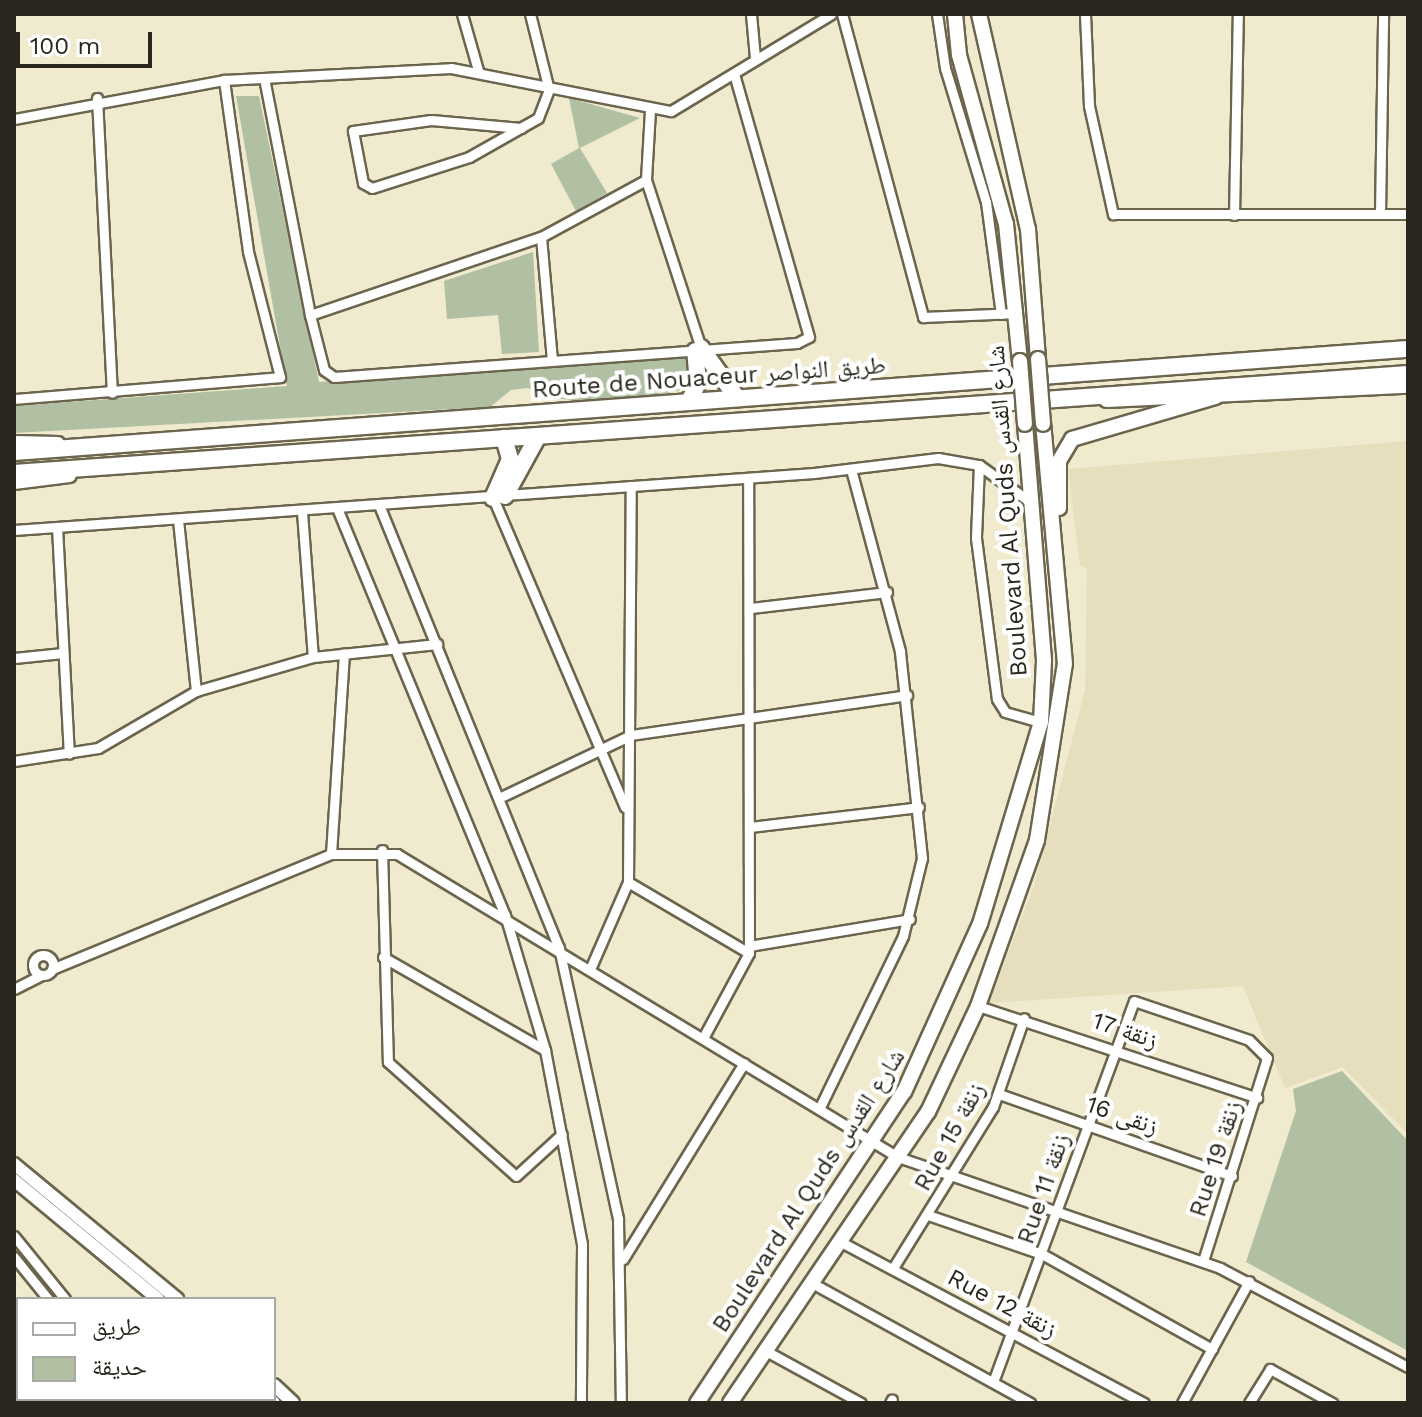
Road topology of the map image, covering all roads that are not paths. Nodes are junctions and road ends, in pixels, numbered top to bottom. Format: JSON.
{"nodes":[{"id":1,"x":462,"y":14,"type":"edge"},
{"id":2,"x":530,"y":14,"type":"edge"},
{"id":3,"x":751,"y":14,"type":"edge"},
{"id":4,"x":831,"y":14,"type":"edge"},
{"id":5,"x":842,"y":14,"type":"edge"},
{"id":6,"x":937,"y":14,"type":"edge"},
{"id":7,"x":955,"y":14,"type":"edge"},
{"id":8,"x":979,"y":14,"type":"edge"},
{"id":9,"x":1085,"y":14,"type":"edge"},
{"id":10,"x":1238,"y":14,"type":"edge"},
{"id":11,"x":1383,"y":14,"type":"edge"},
{"id":12,"x":755,"y":58,"type":"junction"},
{"id":13,"x":478,"y":70,"type":"junction"},
{"id":14,"x":734,"y":74,"type":"junction"},
{"id":15,"x":264,"y":78,"type":"junction"},
{"id":16,"x":224,"y":80,"type":"junction"},
{"id":17,"x":548,"y":83,"type":"junction"},
{"id":18,"x":97,"y":98,"type":"junction"},
{"id":19,"x":650,"y":110,"type":"junction"},
{"id":20,"x":14,"y":119,"type":"edge"},
{"id":21,"x":521,"y":128,"type":"junction"},
{"id":22,"x":646,"y":180,"type":"junction"},
{"id":23,"x":1380,"y":214,"type":"junction"},
{"id":24,"x":1408,"y":214,"type":"edge"},
{"id":25,"x":1234,"y":215,"type":"junction"},
{"id":26,"x":541,"y":237,"type":"junction"},
{"id":27,"x":1017,"y":313,"type":"junction"},
{"id":28,"x":1001,"y":314,"type":"junction"},
{"id":29,"x":310,"y":315,"type":"junction"},
{"id":30,"x":696,"y":343,"type":"junction"},
{"id":31,"x":1408,"y":349,"type":"edge"},
{"id":32,"x":552,"y":360,"type":"junction"},
{"id":33,"x":1408,"y":374,"type":"edge"},
{"id":34,"x":1408,"y":385,"type":"edge"},
{"id":35,"x":112,"y":393,"type":"junction"},
{"id":36,"x":1070,"y":393,"type":"junction"},
{"id":37,"x":1219,"y":397,"type":"junction"},
{"id":38,"x":737,"y":398,"type":"junction"},
{"id":39,"x":14,"y":399,"type":"edge"},
{"id":40,"x":689,"y":402,"type":"junction"},
{"id":41,"x":538,"y":436,"type":"junction"},
{"id":42,"x":504,"y":438,"type":"junction"},
{"id":43,"x":14,"y":442,"type":"edge"},
{"id":44,"x":93,"y":446,"type":"junction"},
{"id":45,"x":14,"y":452,"type":"edge"},
{"id":46,"x":979,"y":465,"type":"junction"},
{"id":47,"x":99,"y":467,"type":"junction"},
{"id":48,"x":851,"y":469,"type":"junction"},
{"id":49,"x":14,"y":473,"type":"edge"},
{"id":50,"x":748,"y":478,"type":"junction"},
{"id":51,"x":14,"y":483,"type":"edge"},
{"id":52,"x":631,"y":486,"type":"junction"},
{"id":53,"x":498,"y":501,"type":"junction"},
{"id":54,"x":1029,"y":501,"type":"junction"},
{"id":55,"x":379,"y":505,"type":"junction"},
{"id":56,"x":337,"y":508,"type":"junction"},
{"id":57,"x":302,"y":512,"type":"junction"},
{"id":58,"x":178,"y":520,"type":"junction"},
{"id":59,"x":1054,"y":523,"type":"junction"},
{"id":60,"x":57,"y":527,"type":"junction"},
{"id":61,"x":14,"y":530,"type":"edge"},
{"id":62,"x":887,"y":592,"type":"junction"},
{"id":63,"x":751,"y":608,"type":"junction"},
{"id":64,"x":437,"y":644,"type":"junction"},
{"id":65,"x":396,"y":647,"type":"junction"},
{"id":66,"x":63,"y":653,"type":"junction"},
{"id":67,"x":344,"y":653,"type":"junction"},
{"id":68,"x":313,"y":657,"type":"junction"},
{"id":69,"x":14,"y":658,"type":"edge"},
{"id":70,"x":196,"y":691,"type":"junction"},
{"id":71,"x":907,"y":695,"type":"junction"},
{"id":72,"x":749,"y":718,"type":"junction"},
{"id":73,"x":1041,"y":722,"type":"junction"},
{"id":74,"x":631,"y":735,"type":"junction"},
{"id":75,"x":601,"y":750,"type":"junction"},
{"id":76,"x":69,"y":754,"type":"junction"},
{"id":77,"x":14,"y":761,"type":"edge"},
{"id":78,"x":503,"y":796,"type":"junction"},
{"id":79,"x":919,"y":807,"type":"junction"},
{"id":80,"x":627,"y":812,"type":"junction"},
{"id":81,"x":750,"y":827,"type":"junction"},
{"id":82,"x":382,"y":850,"type":"junction"},
{"id":83,"x":331,"y":854,"type":"junction"},
{"id":84,"x":628,"y":882,"type":"junction"},
{"id":85,"x":505,"y":915,"type":"junction"},
{"id":86,"x":910,"y":919,"type":"junction"},
{"id":87,"x":559,"y":948,"type":"junction"},
{"id":88,"x":749,"y":950,"type":"junction"},
{"id":89,"x":383,"y":957,"type":"junction"},
{"id":90,"x":591,"y":967,"type":"junction"},
{"id":91,"x":52,"y":969,"type":"junction"},
{"id":92,"x":41,"y":975,"type":"junction"},
{"id":93,"x":14,"y":989,"type":"edge"},
{"id":94,"x":978,"y":1006,"type":"junction"},
{"id":95,"x":1024,"y":1018,"type":"junction"},
{"id":96,"x":703,"y":1038,"type":"junction"},
{"id":97,"x":1114,"y":1049,"type":"junction"},
{"id":98,"x":545,"y":1050,"type":"junction"},
{"id":99,"x":744,"y":1063,"type":"junction"},
{"id":100,"x":1267,"y":1069,"type":"joint"},
{"id":101,"x":999,"y":1094,"type":"junction"},
{"id":102,"x":1257,"y":1098,"type":"junction"},
{"id":103,"x":821,"y":1105,"type":"junction"},
{"id":104,"x":1087,"y":1125,"type":"junction"},
{"id":105,"x":562,"y":1134,"type":"junction"},
{"id":106,"x":874,"y":1140,"type":"junction"},
{"id":107,"x":898,"y":1157,"type":"junction"},
{"id":108,"x":14,"y":1164,"type":"edge"},
{"id":109,"x":954,"y":1175,"type":"junction"},
{"id":110,"x":1232,"y":1176,"type":"junction"},
{"id":111,"x":14,"y":1180,"type":"edge"},
{"id":112,"x":1058,"y":1209,"type":"junction"},
{"id":113,"x":928,"y":1215,"type":"junction"},
{"id":114,"x":14,"y":1236,"type":"edge"},
{"id":115,"x":841,"y":1242,"type":"junction"},
{"id":116,"x":25,"y":1251,"type":"junction"},
{"id":117,"x":1042,"y":1254,"type":"junction"},
{"id":118,"x":15,"y":1259,"type":"edge"},
{"id":119,"x":623,"y":1259,"type":"junction"},
{"id":120,"x":1203,"y":1261,"type":"junction"},
{"id":121,"x":893,"y":1268,"type":"junction"},
{"id":122,"x":1249,"y":1281,"type":"junction"},
{"id":123,"x":812,"y":1283,"type":"junction"},
{"id":124,"x":46,"y":1297,"type":"edge"},
{"id":125,"x":63,"y":1297,"type":"edge"},
{"id":126,"x":156,"y":1297,"type":"edge"},
{"id":127,"x":175,"y":1297,"type":"edge"},
{"id":128,"x":1013,"y":1332,"type":"junction"},
{"id":129,"x":1212,"y":1349,"type":"junction"},
{"id":130,"x":766,"y":1351,"type":"junction"},
{"id":131,"x":1408,"y":1367,"type":"edge"},
{"id":132,"x":993,"y":1382,"type":"junction"},
{"id":133,"x":276,"y":1387,"type":"edge"},
{"id":134,"x":293,"y":1403,"type":"edge"},
{"id":135,"x":581,"y":1403,"type":"edge"},
{"id":136,"x":621,"y":1403,"type":"edge"},
{"id":137,"x":697,"y":1403,"type":"edge"},
{"id":138,"x":730,"y":1403,"type":"edge"},
{"id":139,"x":861,"y":1403,"type":"edge"},
{"id":140,"x":1030,"y":1403,"type":"edge"},
{"id":141,"x":1144,"y":1403,"type":"edge"},
{"id":142,"x":1182,"y":1403,"type":"edge"},
{"id":143,"x":1249,"y":1403,"type":"edge"},
{"id":144,"x":1332,"y":1403,"type":"edge"}],
"edges":[{"from":1,"to":13,"type":"street"},
{"from":2,"to":17,"type":"street"},
{"from":3,"to":12,"type":"street"},
{"from":4,"to":12,"type":"street"},
{"from":5,"to":28,"type":"street"},
{"from":6,"to":28,"type":"street"},
{"from":7,"to":27,"type":"main road","name":"Boulevard Al Quds شارع القدس"},
{"from":8,"to":59,"type":"main road","name":"Boulevard Al Quds شارع القدس","bridge":true},
{"from":9,"to":25,"type":"street"},
{"from":10,"to":25,"type":"street"},
{"from":11,"to":23,"type":"street"},
{"from":12,"to":14,"type":"street"},
{"from":13,"to":15,"type":"street"},
{"from":13,"to":17,"type":"street"},
{"from":14,"to":19,"type":"street"},
{"from":14,"to":30,"type":"street"},
{"from":15,"to":16,"type":"street"},
{"from":15,"to":29,"type":"street"},
{"from":16,"to":18,"type":"street"},
{"from":16,"to":35,"type":"street"},
{"from":17,"to":19,"type":"street"},
{"from":17,"to":21,"type":"street"},
{"from":18,"to":20,"type":"street"},
{"from":18,"to":35,"type":"street"},
{"from":19,"to":22,"type":"street"},
{"from":21,"to":21,"type":"street"},
{"from":22,"to":26,"type":"street"},
{"from":22,"to":30,"type":"street"},
{"from":23,"to":24,"type":"street"},
{"from":23,"to":25,"type":"street"},
{"from":26,"to":29,"type":"street"},
{"from":26,"to":32,"type":"street"},
{"from":27,"to":28,"type":"street"},
{"from":27,"to":54,"type":"main road","name":"Boulevard Al Quds شارع القدس","bridge":true},
{"from":29,"to":32,"type":"street"},
{"from":30,"to":32,"type":"street"},
{"from":30,"to":38,"type":"highway"},
{"from":30,"to":40,"type":"highway"},
{"from":31,"to":38,"type":"highway","name":"Route de Nouaceur طريق النواصر"},
{"from":33,"to":36,"type":"highway","name":"Route de Nouaceur طريق النواصر"},
{"from":34,"to":37,"type":"highway"},
{"from":35,"to":39,"type":"street"},
{"from":36,"to":37,"type":"highway"},
{"from":36,"to":41,"type":"highway","name":"Route de Nouaceur طريق النواصر"},
{"from":37,"to":59,"type":"main road"},
{"from":38,"to":40,"type":"highway","name":"Route de Nouaceur طريق النواصر"},
{"from":40,"to":44,"type":"highway","name":"Route de Nouaceur طريق النواصر"},
{"from":41,"to":42,"type":"highway","name":"Route de Nouaceur طريق النواصر"},
{"from":41,"to":53,"type":"highway"},
{"from":42,"to":47,"type":"highway","name":"Route de Nouaceur طريق النواصر"},
{"from":42,"to":53,"type":"highway"},
{"from":43,"to":44,"type":"main road"},
{"from":44,"to":45,"type":"highway","name":"Route de Nouaceur طريق النواصر"},
{"from":46,"to":48,"type":"street"},
{"from":46,"to":54,"type":"street"},
{"from":46,"to":73,"type":"street"},
{"from":47,"to":49,"type":"highway","name":"Route de Nouaceur طريق النواصر"},
{"from":47,"to":51,"type":"main road"},
{"from":48,"to":50,"type":"street"},
{"from":48,"to":62,"type":"street"},
{"from":50,"to":52,"type":"street"},
{"from":50,"to":63,"type":"street"},
{"from":52,"to":53,"type":"street"},
{"from":52,"to":74,"type":"street"},
{"from":53,"to":55,"type":"street"},
{"from":53,"to":75,"type":"street"},
{"from":54,"to":73,"type":"main road","name":"Boulevard Al Quds شارع القدس"},
{"from":55,"to":56,"type":"street"},
{"from":55,"to":64,"type":"street"},
{"from":56,"to":57,"type":"street"},
{"from":56,"to":65,"type":"street"},
{"from":57,"to":58,"type":"street"},
{"from":57,"to":68,"type":"street"},
{"from":58,"to":60,"type":"street"},
{"from":58,"to":70,"type":"street"},
{"from":59,"to":94,"type":"main road","name":"Boulevard Al Quds شارع القدس"},
{"from":60,"to":61,"type":"street"},
{"from":60,"to":66,"type":"street"},
{"from":62,"to":63,"type":"street"},
{"from":62,"to":71,"type":"street"},
{"from":63,"to":72,"type":"street"},
{"from":64,"to":65,"type":"street"},
{"from":64,"to":78,"type":"street"},
{"from":65,"to":67,"type":"street"},
{"from":65,"to":85,"type":"street"},
{"from":66,"to":69,"type":"street"},
{"from":66,"to":76,"type":"street"},
{"from":67,"to":68,"type":"street"},
{"from":67,"to":83,"type":"street"},
{"from":68,"to":70,"type":"street"},
{"from":70,"to":76,"type":"street"},
{"from":71,"to":72,"type":"street"},
{"from":71,"to":79,"type":"street"},
{"from":72,"to":74,"type":"street"},
{"from":72,"to":81,"type":"street"},
{"from":73,"to":106,"type":"main road","name":"Boulevard Al Quds شارع القدس"},
{"from":74,"to":75,"type":"street"},
{"from":74,"to":80,"type":"street"},
{"from":75,"to":78,"type":"street"},
{"from":75,"to":80,"type":"street"},
{"from":76,"to":77,"type":"street"},
{"from":78,"to":87,"type":"street"},
{"from":79,"to":81,"type":"street"},
{"from":79,"to":86,"type":"street"},
{"from":80,"to":84,"type":"street"},
{"from":81,"to":88,"type":"street"},
{"from":82,"to":83,"type":"street"},
{"from":82,"to":85,"type":"street"},
{"from":82,"to":89,"type":"street"},
{"from":83,"to":91,"type":"street"},
{"from":84,"to":88,"type":"street"},
{"from":84,"to":90,"type":"street"},
{"from":85,"to":87,"type":"street"},
{"from":85,"to":98,"type":"street"},
{"from":86,"to":88,"type":"street"},
{"from":86,"to":103,"type":"street"},
{"from":87,"to":90,"type":"street"},
{"from":87,"to":119,"type":"street"},
{"from":88,"to":96,"type":"street"},
{"from":89,"to":98,"type":"street"},
{"from":89,"to":105,"type":"street"},
{"from":90,"to":96,"type":"street"},
{"from":91,"to":92,"type":"street"},
{"from":91,"to":92,"type":"street"},
{"from":92,"to":93,"type":"street"},
{"from":94,"to":95,"type":"street","name":"زنقة 17"},
{"from":94,"to":107,"type":"main road","name":"Boulevard Al Quds شارع القدس"},
{"from":95,"to":97,"type":"street","name":"زنقة 17"},
{"from":95,"to":101,"type":"street","name":"Rue 15 زنقة"},
{"from":96,"to":99,"type":"street"},
{"from":97,"to":100,"type":"street","name":"Rue 11 زنقة"},
{"from":97,"to":102,"type":"street","name":"زنقة 17"},
{"from":97,"to":104,"type":"street","name":"Rue 11 زنقة"},
{"from":98,"to":105,"type":"street"},
{"from":99,"to":103,"type":"street"},
{"from":99,"to":119,"type":"street"},
{"from":100,"to":102,"type":"street","name":"Rue 19 زنقة"},
{"from":101,"to":104,"type":"street","name":"زنقى 16"},
{"from":101,"to":109,"type":"street","name":"Rue 15 زنقة"},
{"from":102,"to":110,"type":"street","name":"Rue 19 زنقة"},
{"from":103,"to":106,"type":"street"},
{"from":104,"to":110,"type":"street","name":"زنقى 16"},
{"from":104,"to":112,"type":"street","name":"Rue 11 زنقة"},
{"from":105,"to":135,"type":"street"},
{"from":106,"to":107,"type":"street"},
{"from":106,"to":137,"type":"main road","name":"Boulevard Al Quds شارع القدس"},
{"from":107,"to":109,"type":"street"},
{"from":107,"to":115,"type":"main road","name":"Boulevard Al Quds شارع القدس"},
{"from":108,"to":127,"type":"main road"},
{"from":109,"to":112,"type":"street"},
{"from":109,"to":113,"type":"street","name":"Rue 15 زنقة"},
{"from":110,"to":120,"type":"street","name":"Rue 19 زنقة"},
{"from":111,"to":126,"type":"main road"},
{"from":112,"to":117,"type":"street","name":"Rue 11 زنقة"},
{"from":112,"to":120,"type":"street"},
{"from":113,"to":117,"type":"street"},
{"from":113,"to":121,"type":"street","name":"Rue 15 زنقة"},
{"from":114,"to":116,"type":"street"},
{"from":115,"to":121,"type":"street","name":"Rue 12 زنقة"},
{"from":115,"to":123,"type":"main road","name":"Boulevard Al Quds شارع القدس"},
{"from":116,"to":118,"type":"street"},
{"from":116,"to":125,"type":"street"},
{"from":117,"to":128,"type":"street","name":"Rue 11 زنقة"},
{"from":117,"to":129,"type":"street"},
{"from":118,"to":124,"type":"street"},
{"from":119,"to":136,"type":"street"},
{"from":120,"to":122,"type":"street"},
{"from":121,"to":128,"type":"street","name":"Rue 12 زنقة"},
{"from":122,"to":129,"type":"street"},
{"from":122,"to":131,"type":"street"},
{"from":123,"to":130,"type":"main road","name":"Boulevard Al Quds شارع القدس"},
{"from":123,"to":132,"type":"street"},
{"from":128,"to":132,"type":"street","name":"Rue 11 زنقة"},
{"from":128,"to":141,"type":"street","name":"Rue 12 زنقة"},
{"from":129,"to":142,"type":"street"},
{"from":130,"to":138,"type":"main road","name":"Boulevard Al Quds شارع القدس"},
{"from":130,"to":139,"type":"street"},
{"from":132,"to":140,"type":"street"},
{"from":133,"to":134,"type":"main road"},
{"from":143,"to":144,"type":"street"}]}
